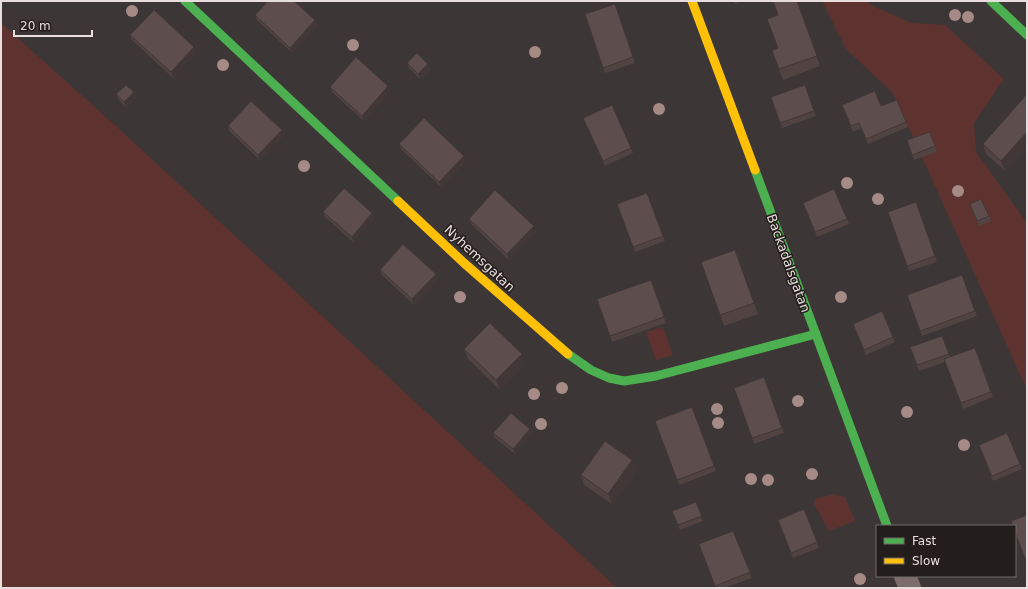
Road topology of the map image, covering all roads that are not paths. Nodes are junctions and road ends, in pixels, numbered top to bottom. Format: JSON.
{"nodes":[{"id":1,"x":185,"y":1,"type":"edge"},
{"id":2,"x":692,"y":1,"type":"edge"},
{"id":3,"x":991,"y":1,"type":"edge"},
{"id":4,"x":1027,"y":35,"type":"edge"},
{"id":5,"x":816,"y":334,"type":"junction"},
{"id":6,"x":887,"y":525,"type":"edge"},
{"id":7,"x":905,"y":577,"type":"edge"},
{"id":8,"x":910,"y":588,"type":"edge"}],
"edges":[{"from":1,"to":5,"type":"street","name":"Nyhemsgatan"},
{"from":2,"to":5,"type":"street","name":"Backadalsgatan"},
{"from":3,"to":4,"type":"street"},
{"from":5,"to":6,"type":"street","name":"Backadalsgatan"},
{"from":7,"to":8,"type":"street"}]}
